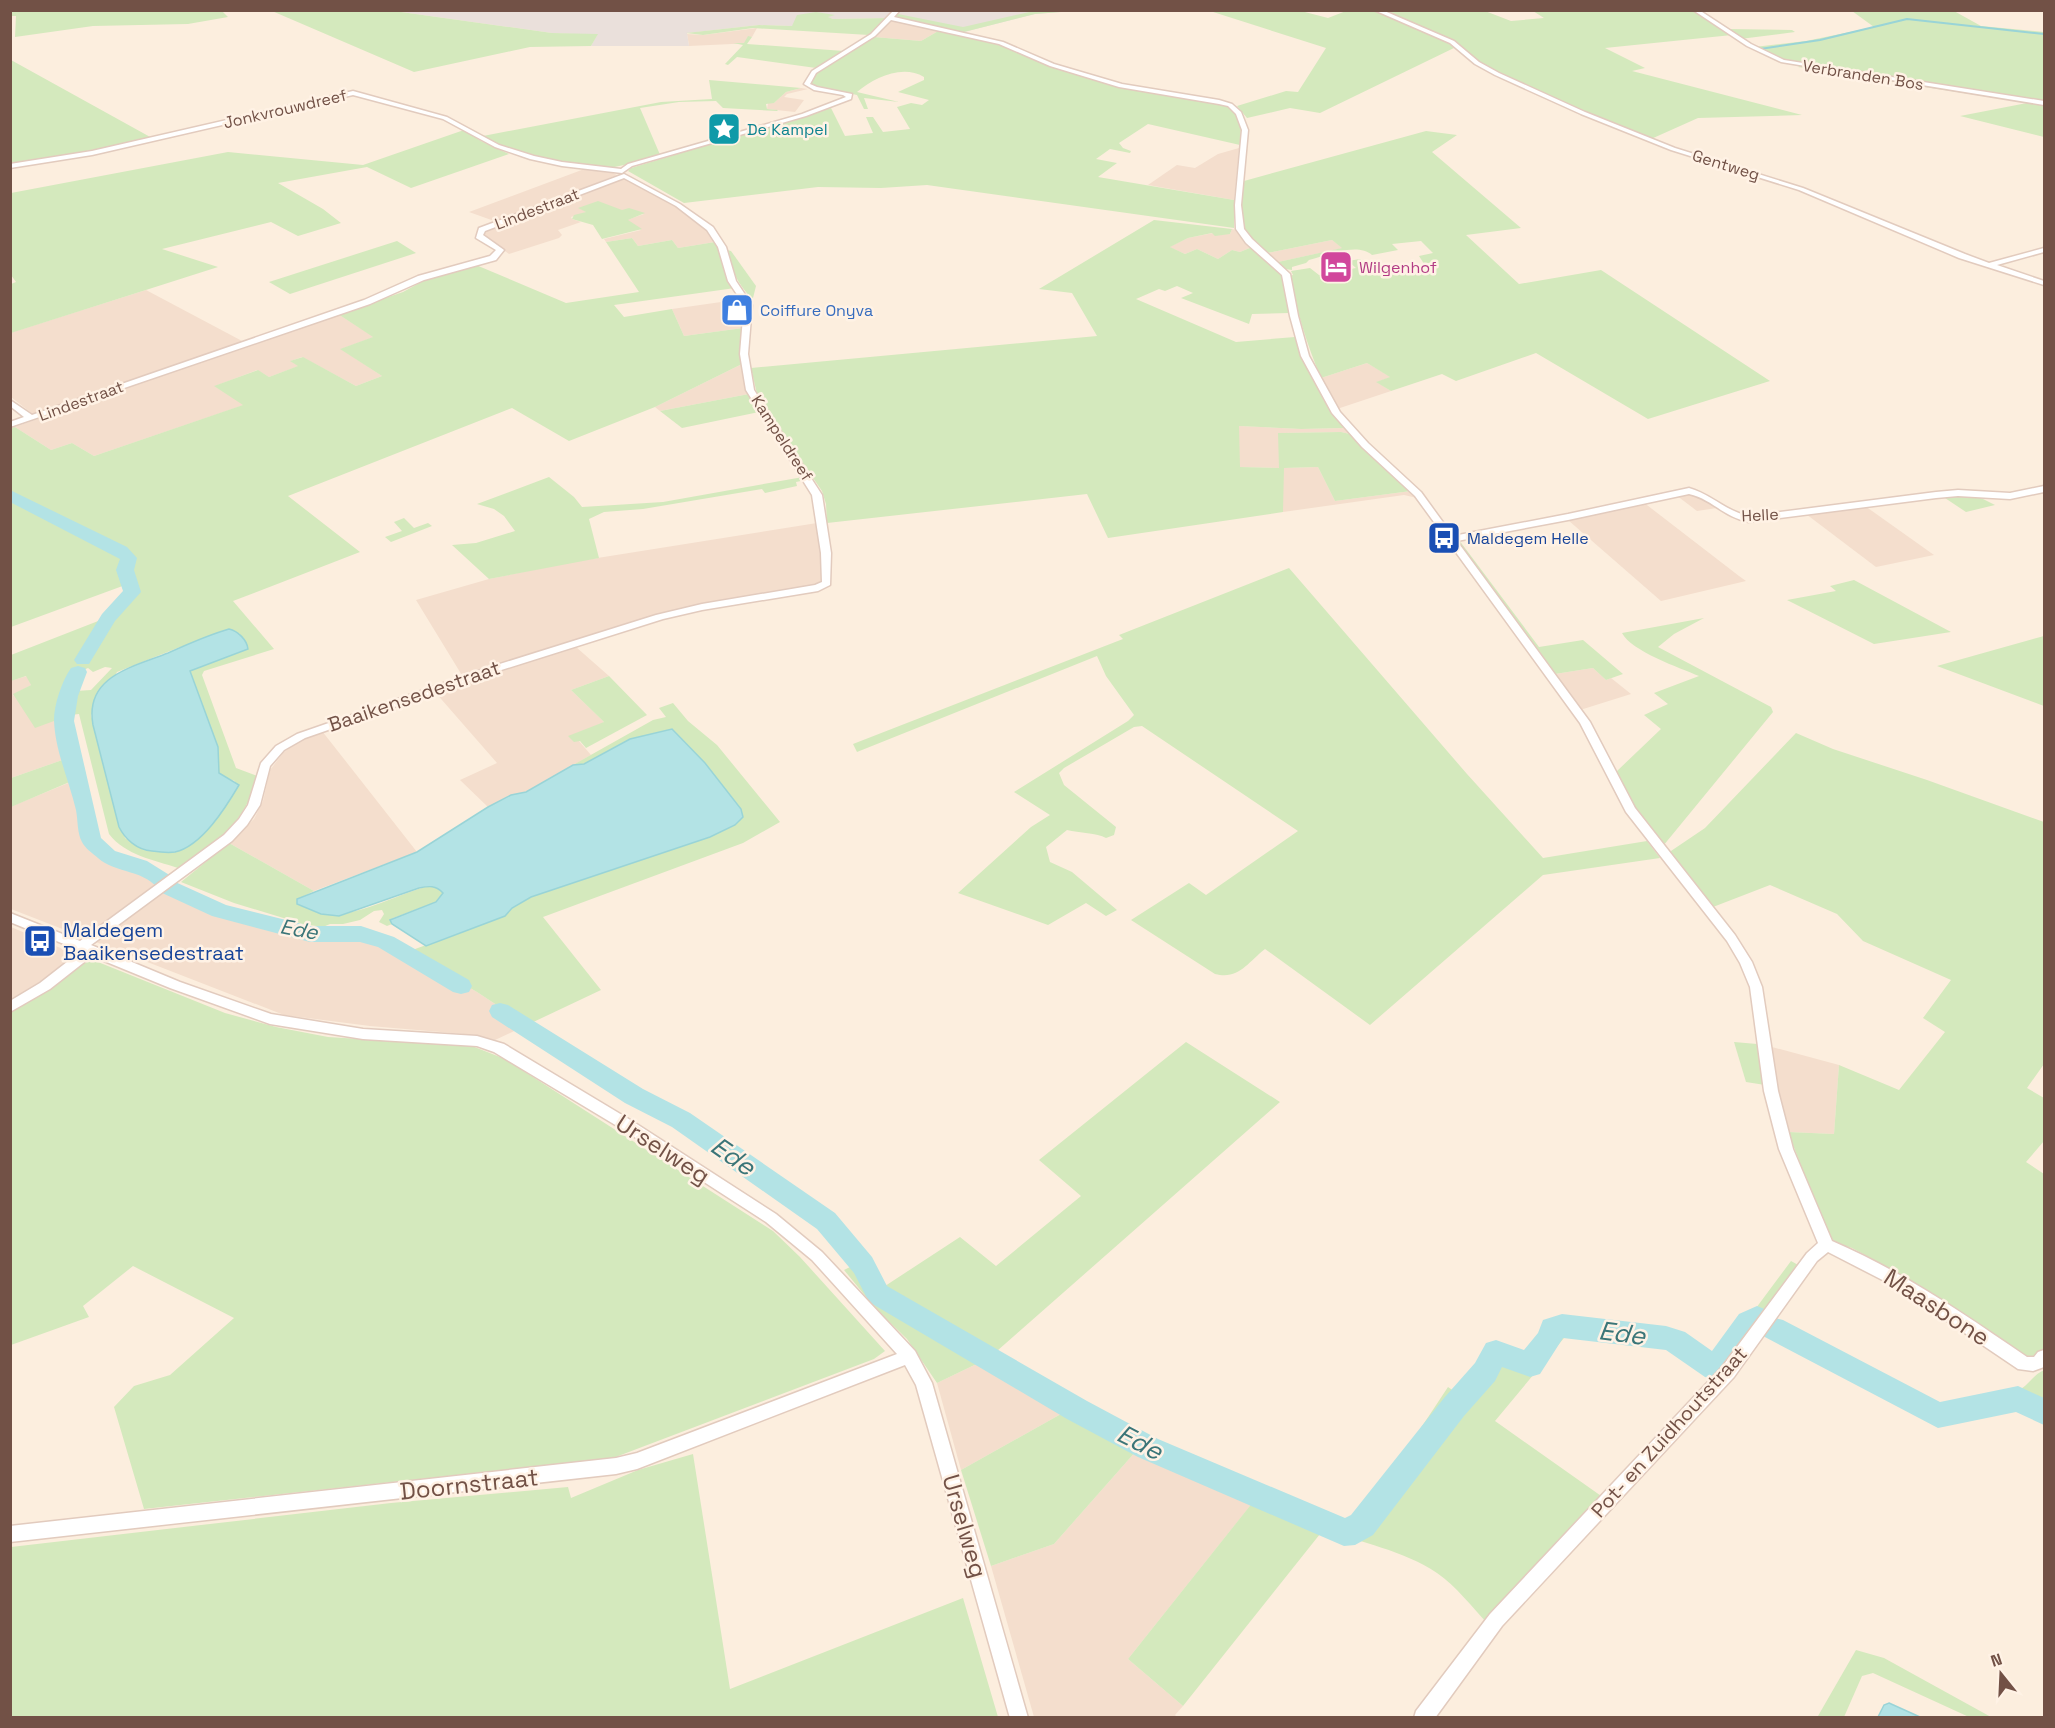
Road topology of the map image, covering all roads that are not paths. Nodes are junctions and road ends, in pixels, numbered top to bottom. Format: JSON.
{"nodes":[{"id":1,"x":898,"y":10,"type":"edge"},
{"id":2,"x":1376,"y":10,"type":"edge"},
{"id":3,"x":1695,"y":10,"type":"edge"},
{"id":4,"x":891,"y":18,"type":"junction"},
{"id":5,"x":2044,"y":103,"type":"edge"},
{"id":6,"x":10,"y":166,"type":"edge"},
{"id":7,"x":623,"y":173,"type":"junction"},
{"id":8,"x":2044,"y":250,"type":"edge"},
{"id":9,"x":1990,"y":265,"type":"junction"},
{"id":10,"x":2044,"y":283,"type":"edge"},
{"id":11,"x":10,"y":402,"type":"edge"},
{"id":12,"x":31,"y":418,"type":"junction"},
{"id":13,"x":10,"y":425,"type":"edge"},
{"id":14,"x":2044,"y":489,"type":"edge"},
{"id":15,"x":1450,"y":538,"type":"junction"},
{"id":16,"x":828,"y":579,"type":"joint"},
{"id":17,"x":10,"y":917,"type":"edge"},
{"id":18,"x":86,"y":948,"type":"junction"},
{"id":19,"x":10,"y":1007,"type":"edge"},
{"id":20,"x":1826,"y":1245,"type":"junction"},
{"id":21,"x":909,"y":1356,"type":"junction"},
{"id":22,"x":2044,"y":1357,"type":"edge"},
{"id":23,"x":10,"y":1534,"type":"edge"},
{"id":24,"x":1019,"y":1718,"type":"edge"},
{"id":25,"x":1423,"y":1718,"type":"edge"}],
"edges":[{"from":1,"to":4,"type":"street","name":"Lindestraat"},
{"from":2,"to":9,"type":"street","name":"Gentweg"},
{"from":3,"to":5,"type":"street","name":"Verbranden Bos"},
{"from":4,"to":7,"type":"street","name":"Lindestraat"},
{"from":4,"to":15,"type":"street"},
{"from":6,"to":7,"type":"street","name":"Jonkvrouwdreef"},
{"from":7,"to":12,"type":"street","name":"Lindestraat"},
{"from":7,"to":16,"type":"street","name":"Kampeldreef"},
{"from":8,"to":9,"type":"street"},
{"from":9,"to":10,"type":"street","name":"Gentweg"},
{"from":11,"to":12,"type":"street"},
{"from":12,"to":13,"type":"street","name":"Lindestraat"},
{"from":14,"to":15,"type":"street","name":"Helle"},
{"from":15,"to":20,"type":"street"},
{"from":16,"to":18,"type":"street","name":"Baaikensedestraat"},
{"from":17,"to":18,"type":"street","name":"Urselweg"},
{"from":18,"to":19,"type":"street","name":"Baaikensedestraat"},
{"from":18,"to":21,"type":"street","name":"Urselweg"},
{"from":20,"to":22,"type":"street","name":"Maasbone"},
{"from":20,"to":25,"type":"street","name":"Pot- en Zuidhoutstraat"},
{"from":21,"to":23,"type":"street","name":"Doornstraat"},
{"from":21,"to":24,"type":"street","name":"Urselweg"}]}
